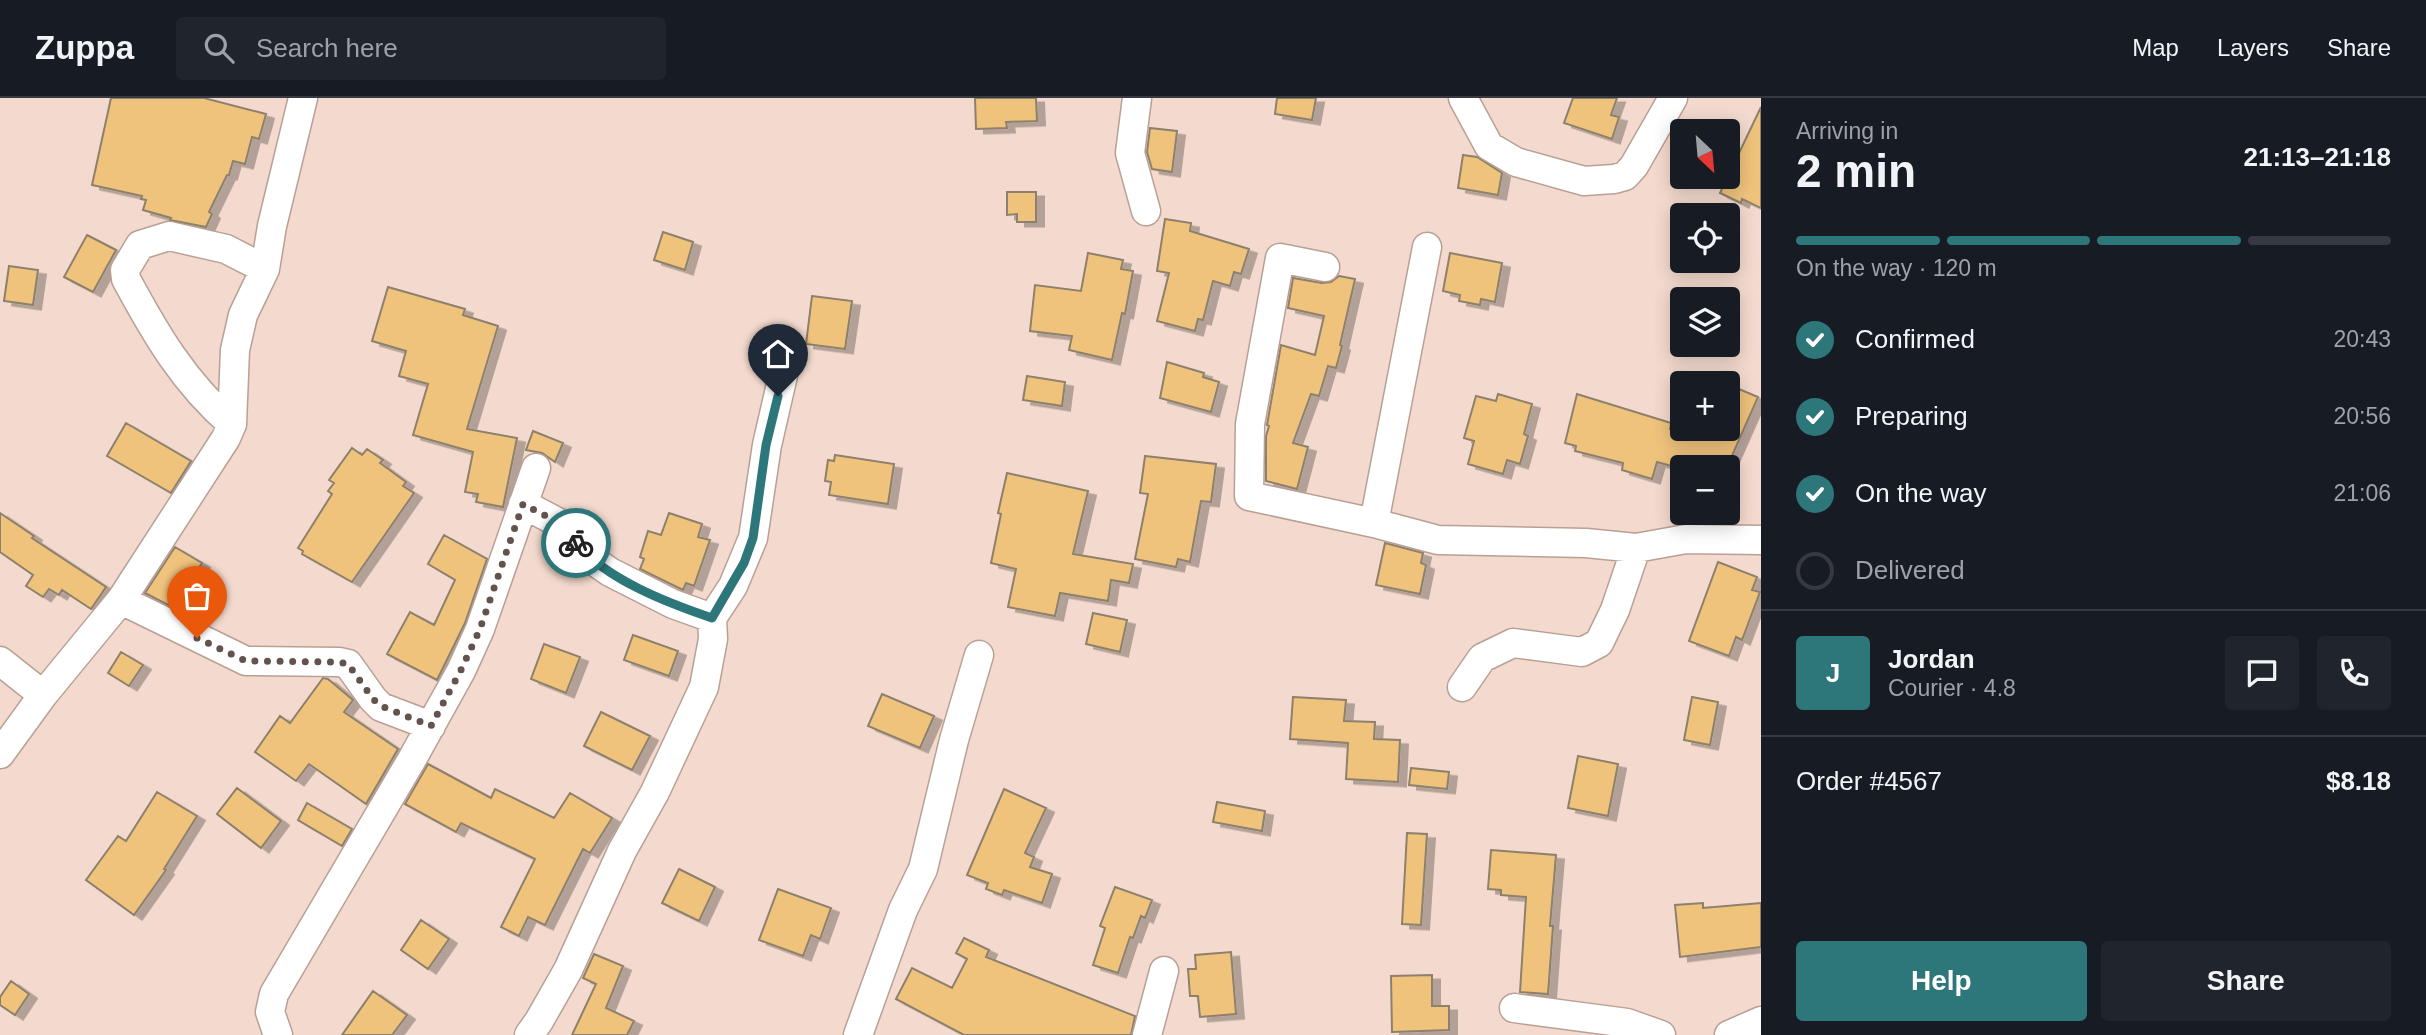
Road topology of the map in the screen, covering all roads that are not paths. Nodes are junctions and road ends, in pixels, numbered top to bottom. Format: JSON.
{"nodes":[{"id":1,"x":303,"y":98,"type":"edge"},
{"id":2,"x":1137,"y":98,"type":"edge"},
{"id":3,"x":1463,"y":98,"type":"edge"},
{"id":4,"x":1673,"y":98,"type":"edge"},
{"id":5,"x":1146,"y":211,"type":"dead end"},
{"id":6,"x":1427,"y":247,"type":"dead end"},
{"id":7,"x":1325,"y":267,"type":"dead end"},
{"id":8,"x":265,"y":269,"type":"junction"},
{"id":9,"x":784,"y":371,"type":"dead end"},
{"id":10,"x":232,"y":424,"type":"junction"},
{"id":11,"x":536,"y":468,"type":"dead end"},
{"id":12,"x":523,"y":504,"type":"junction"},
{"id":13,"x":1374,"y":523,"type":"junction"},
{"id":14,"x":1761,"y":540,"type":"edge"},
{"id":15,"x":1636,"y":548,"type":"junction"},
{"id":16,"x":121,"y":600,"type":"junction"},
{"id":17,"x":712,"y":618,"type":"junction"},
{"id":18,"x":979,"y":655,"type":"dead end"},
{"id":19,"x":0,"y":661,"type":"edge"},
{"id":20,"x":1462,"y":687,"type":"dead end"},
{"id":21,"x":43,"y":695,"type":"junction"},
{"id":22,"x":431,"y":726,"type":"junction"},
{"id":23,"x":0,"y":754,"type":"edge"},
{"id":24,"x":1164,"y":971,"type":"dead end"},
{"id":25,"x":1514,"y":1008,"type":"dead end"},
{"id":26,"x":1761,"y":1021,"type":"edge"},
{"id":27,"x":278,"y":1035,"type":"edge"},
{"id":28,"x":529,"y":1035,"type":"edge"},
{"id":29,"x":858,"y":1035,"type":"edge"},
{"id":30,"x":1147,"y":1035,"type":"edge"},
{"id":31,"x":1661,"y":1035,"type":"edge"},
{"id":32,"x":1729,"y":1035,"type":"edge"}],
"edges":[{"from":1,"to":8,"type":"street"},
{"from":2,"to":5,"type":"street"},
{"from":3,"to":4,"type":"street"},
{"from":6,"to":13,"type":"street"},
{"from":7,"to":13,"type":"street"},
{"from":8,"to":10,"type":"street"},
{"from":8,"to":10,"type":"street"},
{"from":9,"to":17,"type":"street"},
{"from":10,"to":16,"type":"street"},
{"from":11,"to":12,"type":"street"},
{"from":12,"to":17,"type":"street"},
{"from":12,"to":22,"type":"street"},
{"from":13,"to":15,"type":"street"},
{"from":14,"to":15,"type":"street"},
{"from":15,"to":20,"type":"street"},
{"from":16,"to":21,"type":"street"},
{"from":16,"to":22,"type":"street"},
{"from":17,"to":28,"type":"street"},
{"from":18,"to":29,"type":"street"},
{"from":19,"to":21,"type":"street"},
{"from":21,"to":23,"type":"street"},
{"from":22,"to":27,"type":"street"},
{"from":24,"to":30,"type":"street"},
{"from":25,"to":31,"type":"street"},
{"from":26,"to":32,"type":"street"}]}
